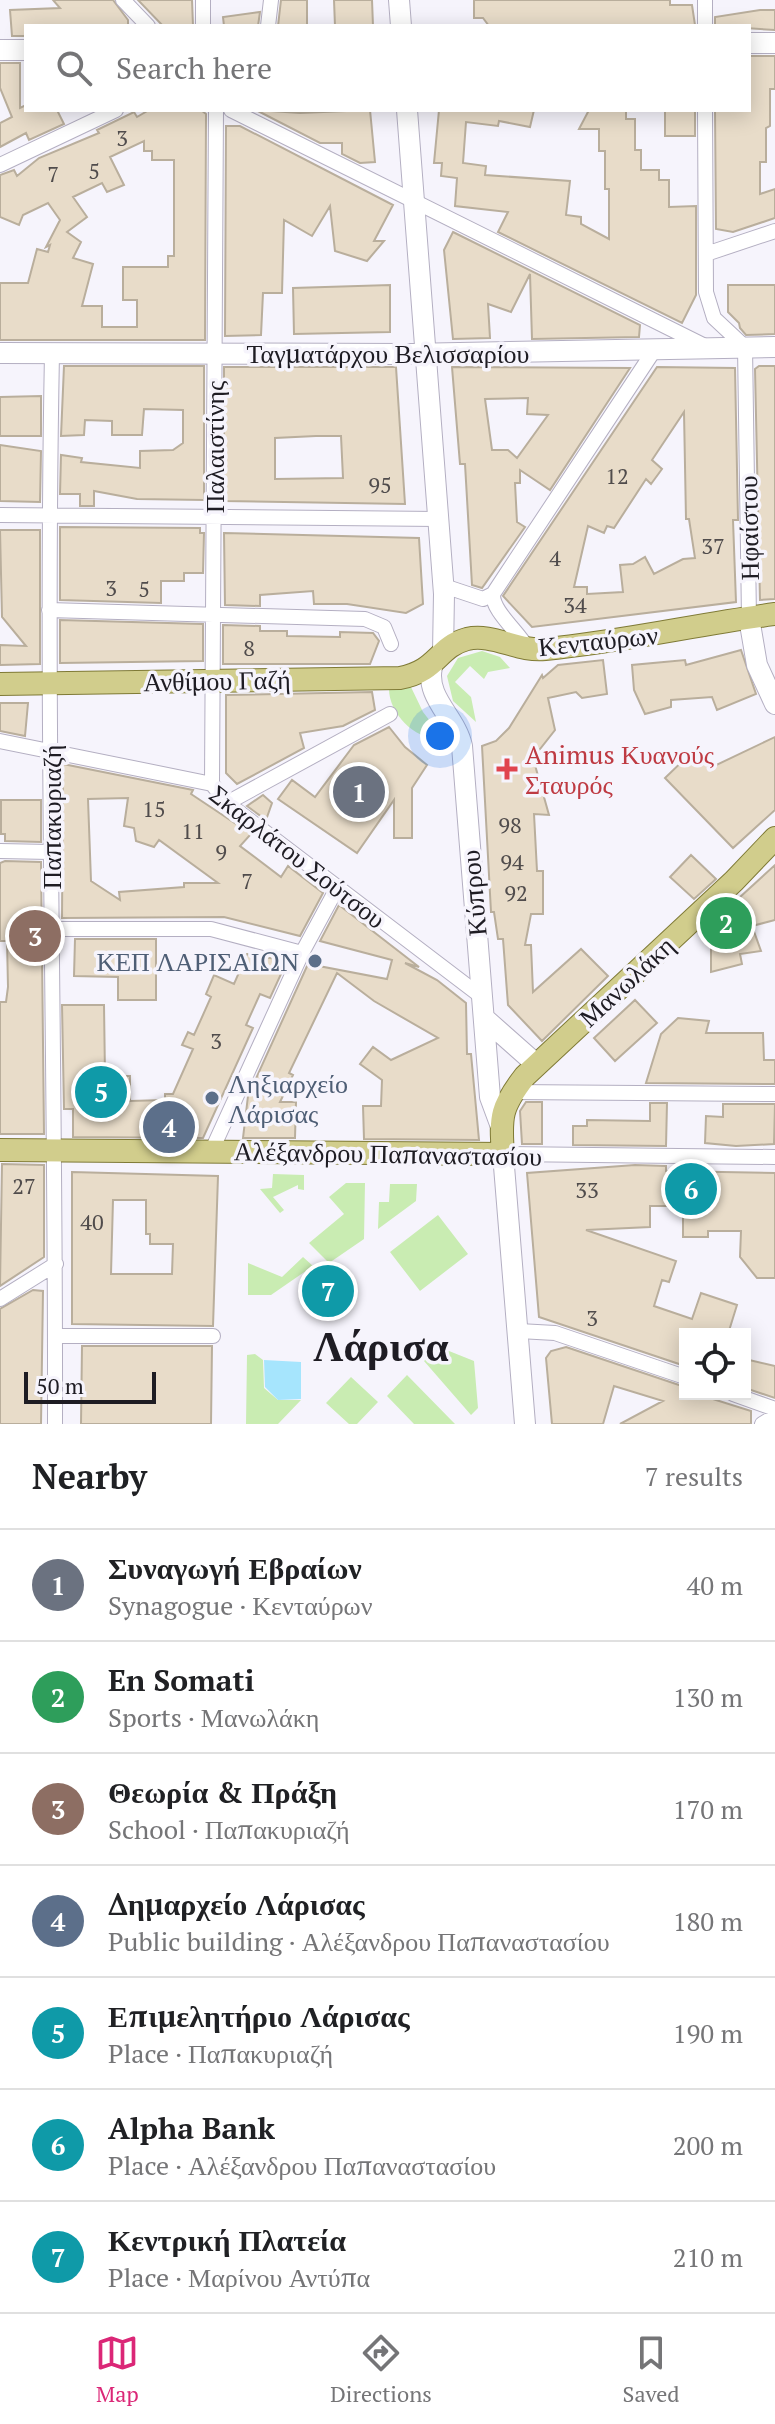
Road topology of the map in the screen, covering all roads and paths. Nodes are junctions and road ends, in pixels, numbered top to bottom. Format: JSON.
{"nodes":[{"id":1,"x":123,"y":0,"type":"edge"},
{"id":2,"x":203,"y":0,"type":"edge"},
{"id":3,"x":271,"y":0,"type":"edge"},
{"id":4,"x":399,"y":0,"type":"edge"},
{"id":5,"x":705,"y":0,"type":"edge"},
{"id":6,"x":146,"y":24,"type":"edge"},
{"id":7,"x":203,"y":24,"type":"edge"},
{"id":8,"x":268,"y":24,"type":"edge"},
{"id":9,"x":401,"y":24,"type":"edge"},
{"id":10,"x":705,"y":24,"type":"edge"},
{"id":11,"x":751,"y":43,"type":"edge"},
{"id":12,"x":775,"y":43,"type":"edge"},
{"id":13,"x":0,"y":50,"type":"edge"},
{"id":14,"x":24,"y":50,"type":"edge"},
{"id":15,"x":112,"y":112,"type":"edge"},
{"id":16,"x":216,"y":112,"type":"edge"},
{"id":17,"x":239,"y":112,"type":"edge"},
{"id":18,"x":407,"y":112,"type":"edge"},
{"id":19,"x":705,"y":112,"type":"edge"},
{"id":20,"x":0,"y":165,"type":"edge"},
{"id":21,"x":414,"y":199,"type":"junction"},
{"id":22,"x":775,"y":231,"type":"edge"},
{"id":23,"x":706,"y":254,"type":"junction"},
{"id":24,"x":745,"y":347,"type":"junction"},
{"id":25,"x":775,"y":347,"type":"edge"},
{"id":26,"x":709,"y":348,"type":"junction"},
{"id":27,"x":655,"y":349,"type":"junction"},
{"id":28,"x":0,"y":353,"type":"edge"},
{"id":29,"x":52,"y":353,"type":"junction"},
{"id":30,"x":215,"y":354,"type":"junction"},
{"id":31,"x":426,"y":354,"type":"junction"},
{"id":32,"x":0,"y":515,"type":"edge"},
{"id":33,"x":49,"y":516,"type":"junction"},
{"id":34,"x":213,"y":517,"type":"junction"},
{"id":35,"x":439,"y":519,"type":"junction"},
{"id":36,"x":444,"y":586,"type":"junction"},
{"id":37,"x":493,"y":594,"type":"junction"},
{"id":38,"x":49,"y":610,"type":"junction"},
{"id":39,"x":213,"y":613,"type":"junction"},
{"id":40,"x":775,"y":614,"type":"edge"},
{"id":41,"x":749,"y":618,"type":"junction"},
{"id":42,"x":391,"y":644,"type":"dead end"},
{"id":43,"x":528,"y":649,"type":"junction"},
{"id":44,"x":438,"y":660,"type":"junction"},
{"id":45,"x":213,"y":680,"type":"junction"},
{"id":46,"x":49,"y":683,"type":"junction"},
{"id":47,"x":0,"y":684,"type":"edge"},
{"id":48,"x":775,"y":704,"type":"edge"},
{"id":49,"x":390,"y":714,"type":"dead end"},
{"id":50,"x":0,"y":741,"type":"edge"},
{"id":51,"x":50,"y":751,"type":"junction"},
{"id":52,"x":212,"y":784,"type":"junction"},
{"id":53,"x":227,"y":803,"type":"junction"},
{"id":54,"x":775,"y":838,"type":"edge"},
{"id":55,"x":0,"y":851,"type":"edge"},
{"id":56,"x":50,"y":852,"type":"junction"},
{"id":57,"x":336,"y":890,"type":"junction"},
{"id":58,"x":52,"y":929,"type":"junction"},
{"id":59,"x":302,"y":953,"type":"junction"},
{"id":60,"x":483,"y":1007,"type":"junction"},
{"id":61,"x":536,"y":1064,"type":"junction"},
{"id":62,"x":512,"y":1092,"type":"junction"},
{"id":63,"x":775,"y":1094,"type":"edge"},
{"id":64,"x":500,"y":1124,"type":"junction"},
{"id":65,"x":0,"y":1150,"type":"edge"},
{"id":66,"x":56,"y":1150,"type":"junction"},
{"id":67,"x":211,"y":1152,"type":"junction"},
{"id":68,"x":503,"y":1154,"type":"junction"},
{"id":69,"x":775,"y":1157,"type":"edge"},
{"id":70,"x":56,"y":1264,"type":"junction"},
{"id":71,"x":0,"y":1299,"type":"edge"},
{"id":72,"x":519,"y":1331,"type":"junction"},
{"id":73,"x":56,"y":1336,"type":"junction"},
{"id":74,"x":213,"y":1336,"type":"dead end"},
{"id":75,"x":679,"y":1375,"type":"edge"},
{"id":76,"x":750,"y":1400,"type":"edge"},
{"id":77,"x":775,"y":1409,"type":"edge"},
{"id":78,"x":775,"y":1416,"type":"edge"},
{"id":79,"x":55,"y":1424,"type":"edge"},
{"id":80,"x":525,"y":1424,"type":"edge"},
{"id":81,"x":762,"y":1424,"type":"edge"}],
"edges":[{"from":1,"to":6,"type":"street"},
{"from":2,"to":7,"type":"street"},
{"from":3,"to":8,"type":"street"},
{"from":4,"to":9,"type":"street"},
{"from":5,"to":10,"type":"street"},
{"from":11,"to":12,"type":"street"},
{"from":13,"to":14,"type":"street"},
{"from":15,"to":20,"type":"street"},
{"from":16,"to":30,"type":"street","name":"Παλαιστίνης"},
{"from":17,"to":21,"type":"street"},
{"from":18,"to":21,"type":"street","name":"Κύπρου"},
{"from":19,"to":23,"type":"street"},
{"from":21,"to":26,"type":"street"},
{"from":21,"to":31,"type":"street","name":"Κύπρου"},
{"from":22,"to":23,"type":"street"},
{"from":23,"to":24,"type":"street"},
{"from":24,"to":25,"type":"street","name":"Ταγματάρχου Βελισσαρίου"},
{"from":24,"to":26,"type":"street","name":"Ταγματάρχου Βελισσαρίου"},
{"from":24,"to":41,"type":"street","name":"Ηφαίστου"},
{"from":26,"to":27,"type":"street","name":"Ταγματάρχου Βελισσαρίου"},
{"from":27,"to":31,"type":"street","name":"Ταγματάρχου Βελισσαρίου"},
{"from":27,"to":37,"type":"street"},
{"from":28,"to":29,"type":"street","name":"Ταγματάρχου Βελισσαρίου"},
{"from":29,"to":30,"type":"street","name":"Ταγματάρχου Βελισσαρίου"},
{"from":29,"to":33,"type":"street","name":"Παπακυριαζή"},
{"from":30,"to":31,"type":"street","name":"Ταγματάρχου Βελισσαρίου"},
{"from":30,"to":34,"type":"street","name":"Παλαιστίνης"},
{"from":31,"to":35,"type":"street","name":"Κύπρου"},
{"from":32,"to":33,"type":"street"},
{"from":33,"to":34,"type":"street"},
{"from":33,"to":38,"type":"street","name":"Παπακυριαζή"},
{"from":34,"to":35,"type":"street"},
{"from":34,"to":39,"type":"street","name":"Παλαιστίνης"},
{"from":35,"to":36,"type":"street","name":"Κύπρου"},
{"from":36,"to":37,"type":"street"},
{"from":36,"to":44,"type":"street","name":"Κύπρου"},
{"from":37,"to":43,"type":"street"},
{"from":38,"to":39,"type":"street"},
{"from":38,"to":46,"type":"street","name":"Παπακυριαζή"},
{"from":39,"to":42,"type":"street"},
{"from":39,"to":45,"type":"street","name":"Παλαιστίνης"},
{"from":40,"to":41,"type":"main road","name":"Κενταύρων"},
{"from":41,"to":43,"type":"main road","name":"Κενταύρων"},
{"from":41,"to":48,"type":"street","name":"Ηφαίστου"},
{"from":43,"to":44,"type":"main road","name":"Κενταύρων"},
{"from":44,"to":45,"type":"main road","name":"Ανθίμου Γαζή"},
{"from":44,"to":60,"type":"street","name":"Κύπρου"},
{"from":45,"to":46,"type":"main road","name":"Ανθίμου Γαζή"},
{"from":45,"to":52,"type":"street","name":"Παλαιστίνης"},
{"from":46,"to":47,"type":"main road","name":"Ανθίμου Γαζή"},
{"from":46,"to":51,"type":"street","name":"Παπακυριαζή"},
{"from":49,"to":53,"type":"street"},
{"from":50,"to":51,"type":"street","name":"Σκαρλάτου Σούτσου"},
{"from":51,"to":52,"type":"street","name":"Σκαρλάτου Σούτσου"},
{"from":51,"to":56,"type":"street","name":"Παπακυριαζή"},
{"from":52,"to":53,"type":"street","name":"Σκαρλάτου Σούτσου"},
{"from":53,"to":57,"type":"street","name":"Σκαρλάτου Σούτσου"},
{"from":54,"to":61,"type":"main road","name":"Μανωλάκη"},
{"from":55,"to":56,"type":"street"},
{"from":56,"to":58,"type":"street","name":"Παπακυριαζή"},
{"from":57,"to":59,"type":"street"},
{"from":57,"to":60,"type":"street","name":"Σκαρλάτου Σούτσου"},
{"from":58,"to":59,"type":"street"},
{"from":58,"to":66,"type":"street","name":"Παπακυριαζή"},
{"from":59,"to":67,"type":"street"},
{"from":60,"to":61,"type":"street"},
{"from":60,"to":64,"type":"street","name":"Κύπρου"},
{"from":61,"to":62,"type":"main road","name":"Μανωλάκη"},
{"from":62,"to":63,"type":"street"},
{"from":62,"to":64,"type":"main road","name":"Κύπρου"},
{"from":64,"to":68,"type":"main road","name":"Κύπρου"},
{"from":65,"to":66,"type":"main road","name":"Αλέξανδρου Παπαναστασίου"},
{"from":66,"to":67,"type":"main road","name":"Αλέξανδρου Παπαναστασίου"},
{"from":66,"to":70,"type":"street","name":"Παπακυριαζή"},
{"from":67,"to":68,"type":"main road","name":"Αλέξανδρου Παπαναστασίου"},
{"from":68,"to":69,"type":"street","name":"Αλέξανδρου Παπαναστασίου"},
{"from":68,"to":72,"type":"street","name":"Κύπρου"},
{"from":70,"to":71,"type":"street"},
{"from":70,"to":73,"type":"street","name":"Παπακυριαζή"},
{"from":72,"to":75,"type":"street"},
{"from":72,"to":80,"type":"street","name":"Κύπρου"},
{"from":73,"to":74,"type":"street"},
{"from":73,"to":79,"type":"street","name":"Παπακυριαζή"},
{"from":76,"to":77,"type":"street"},
{"from":78,"to":81,"type":"street"}]}
